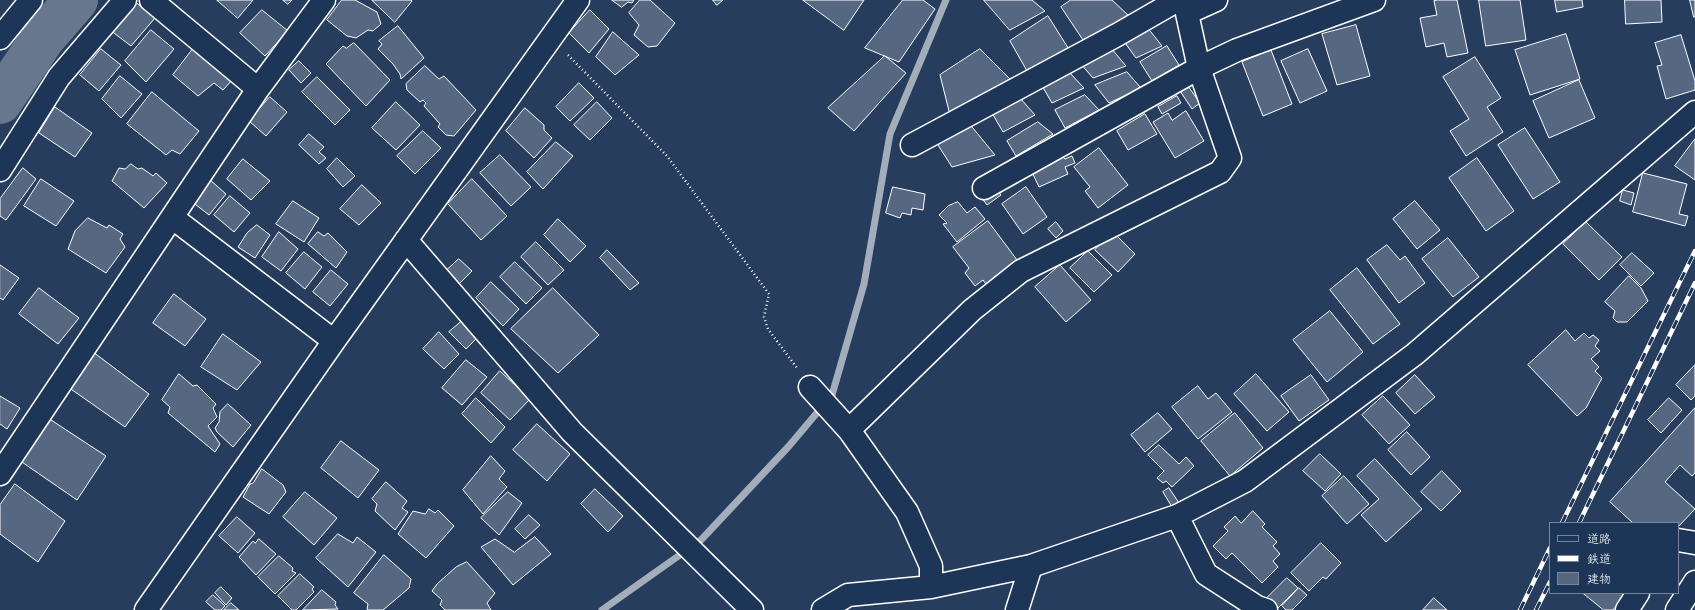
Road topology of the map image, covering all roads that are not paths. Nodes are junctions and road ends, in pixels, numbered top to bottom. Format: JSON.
{"nodes":[{"id":1,"x":31,"y":0,"type":"edge"},
{"id":2,"x":125,"y":0,"type":"edge"},
{"id":3,"x":151,"y":0,"type":"edge"},
{"id":4,"x":324,"y":0,"type":"edge"},
{"id":5,"x":578,"y":0,"type":"edge"},
{"id":6,"x":1216,"y":0,"type":"edge"},
{"id":7,"x":1374,"y":0,"type":"edge"},
{"id":8,"x":1183,"y":4,"type":"edge"},
{"id":9,"x":0,"y":38,"type":"edge"},
{"id":10,"x":1199,"y":68,"type":"junction"},
{"id":11,"x":258,"y":89,"type":"junction"},
{"id":12,"x":1695,"y":112,"type":"edge"},
{"id":13,"x":912,"y":145,"type":"dead end"},
{"id":14,"x":0,"y":170,"type":"edge"},
{"id":15,"x":984,"y":188,"type":"dead end"},
{"id":16,"x":173,"y":218,"type":"junction"},
{"id":17,"x":406,"y":240,"type":"junction"},
{"id":18,"x":334,"y":341,"type":"junction"},
{"id":19,"x":814,"y":391,"type":"road end"},
{"id":20,"x":849,"y":430,"type":"junction"},
{"id":21,"x":0,"y":474,"type":"edge"},
{"id":22,"x":1177,"y":516,"type":"junction"},
{"id":23,"x":1679,"y":540,"type":"edge"},
{"id":24,"x":1695,"y":543,"type":"edge"},
{"id":25,"x":1031,"y":566,"type":"junction"},
{"id":26,"x":1695,"y":582,"type":"edge"},
{"id":27,"x":931,"y":587,"type":"junction"},
{"id":28,"x":1637,"y":594,"type":"edge"},
{"id":29,"x":146,"y":610,"type":"edge"},
{"id":30,"x":752,"y":610,"type":"edge"},
{"id":31,"x":823,"y":610,"type":"edge"},
{"id":32,"x":1017,"y":610,"type":"edge"},
{"id":33,"x":1266,"y":610,"type":"edge"},
{"id":34,"x":1627,"y":610,"type":"edge"},
{"id":35,"x":1677,"y":610,"type":"edge"}],
"edges":[{"from":1,"to":9,"type":"street"},
{"from":2,"to":14,"type":"street"},
{"from":3,"to":11,"type":"street"},
{"from":4,"to":11,"type":"street"},
{"from":5,"to":17,"type":"street"},
{"from":6,"to":8,"type":"street"},
{"from":7,"to":10,"type":"street"},
{"from":8,"to":10,"type":"street"},
{"from":8,"to":13,"type":"street"},
{"from":10,"to":15,"type":"street"},
{"from":10,"to":20,"type":"street"},
{"from":11,"to":16,"type":"street"},
{"from":12,"to":22,"type":"street"},
{"from":16,"to":18,"type":"street"},
{"from":16,"to":21,"type":"street"},
{"from":17,"to":18,"type":"street"},
{"from":17,"to":30,"type":"street"},
{"from":18,"to":29,"type":"street"},
{"from":19,"to":20,"type":"street"},
{"from":20,"to":27,"type":"street"},
{"from":22,"to":25,"type":"street"},
{"from":22,"to":33,"type":"street"},
{"from":23,"to":24,"type":"street"},
{"from":25,"to":27,"type":"street"},
{"from":25,"to":32,"type":"street"},
{"from":26,"to":35,"type":"street"},
{"from":27,"to":31,"type":"street"},
{"from":28,"to":34,"type":"street"}]}
